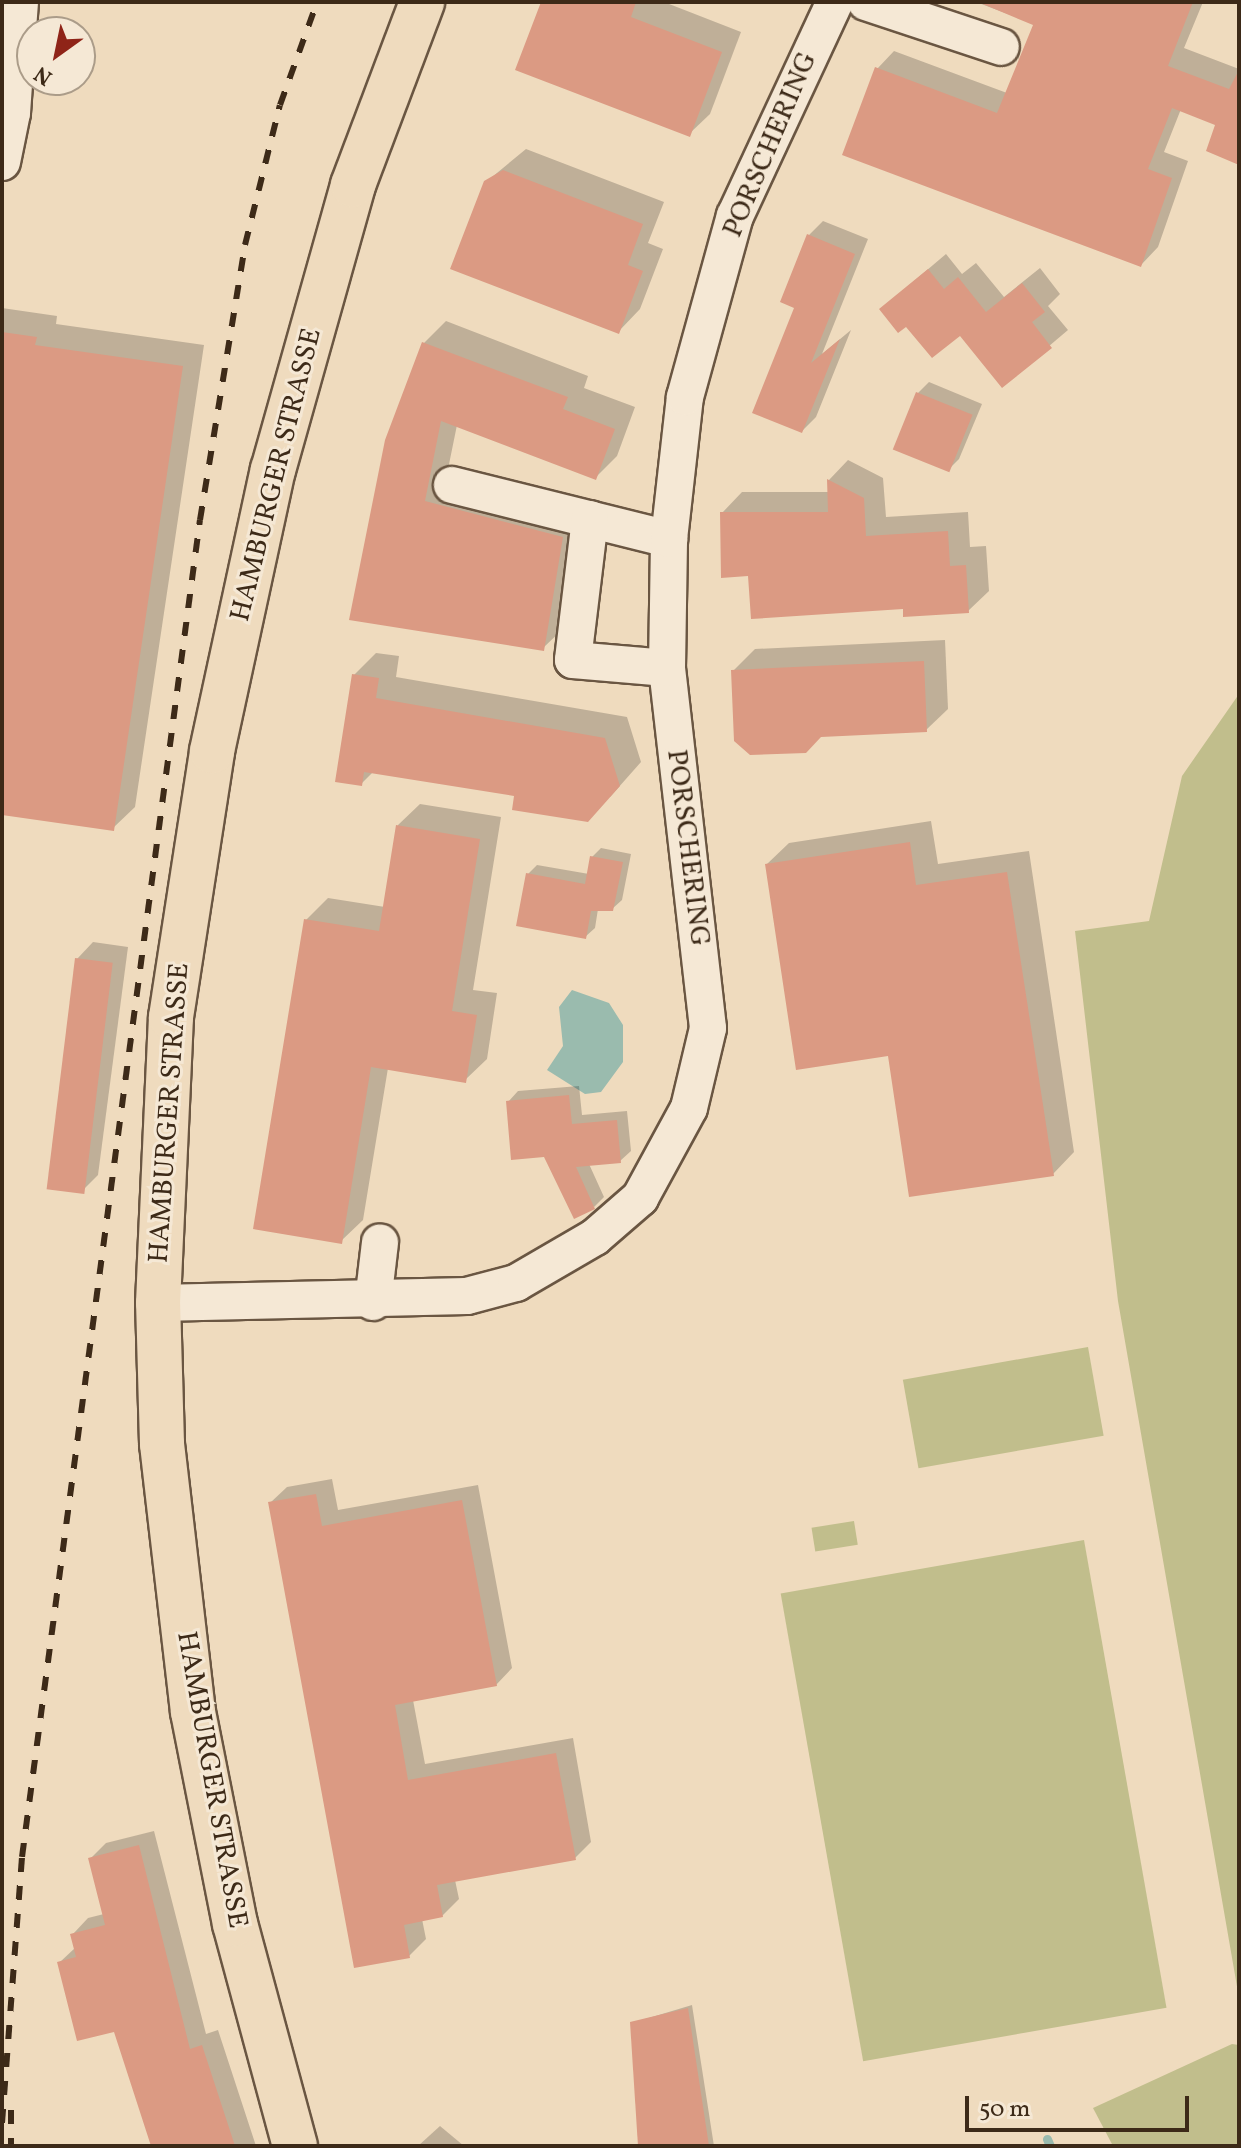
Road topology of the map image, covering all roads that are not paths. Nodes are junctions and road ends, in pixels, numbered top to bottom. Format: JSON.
{"nodes":[{"id":1,"x":20,"y":2,"type":"edge"},
{"id":2,"x":422,"y":2,"type":"edge"},
{"id":3,"x":835,"y":2,"type":"edge"},
{"id":4,"x":866,"y":2,"type":"edge"},
{"id":5,"x":1001,"y":47,"type":"dead end"},
{"id":6,"x":10,"y":51,"type":"edge"},
{"id":7,"x":2,"y":162,"type":"edge"},
{"id":8,"x":452,"y":485,"type":"dead end"},
{"id":9,"x":590,"y":519,"type":"junction"},
{"id":10,"x":669,"y":539,"type":"junction"},
{"id":11,"x":667,"y":668,"type":"junction"},
{"id":12,"x":380,"y":1242,"type":"dead end"},
{"id":13,"x":373,"y":1302,"type":"junction"},
{"id":14,"x":158,"y":1303,"type":"junction"},
{"id":15,"x":295,"y":2146,"type":"edge"}],
"edges":[{"from":1,"to":6,"type":"street"},
{"from":2,"to":14,"type":"main road","name":"HAMBURGER STRASSE"},
{"from":3,"to":10,"type":"street","name":"PORSCHERING"},
{"from":4,"to":5,"type":"street"},
{"from":6,"to":7,"type":"street"},
{"from":8,"to":9,"type":"street"},
{"from":9,"to":10,"type":"street"},
{"from":9,"to":11,"type":"street"},
{"from":10,"to":11,"type":"street","name":"PORSCHERING"},
{"from":11,"to":13,"type":"street","name":"PORSCHERING"},
{"from":12,"to":13,"type":"street"},
{"from":13,"to":14,"type":"street","name":"PORSCHERING"},
{"from":14,"to":15,"type":"main road","name":"HAMBURGER STRASSE"}]}
